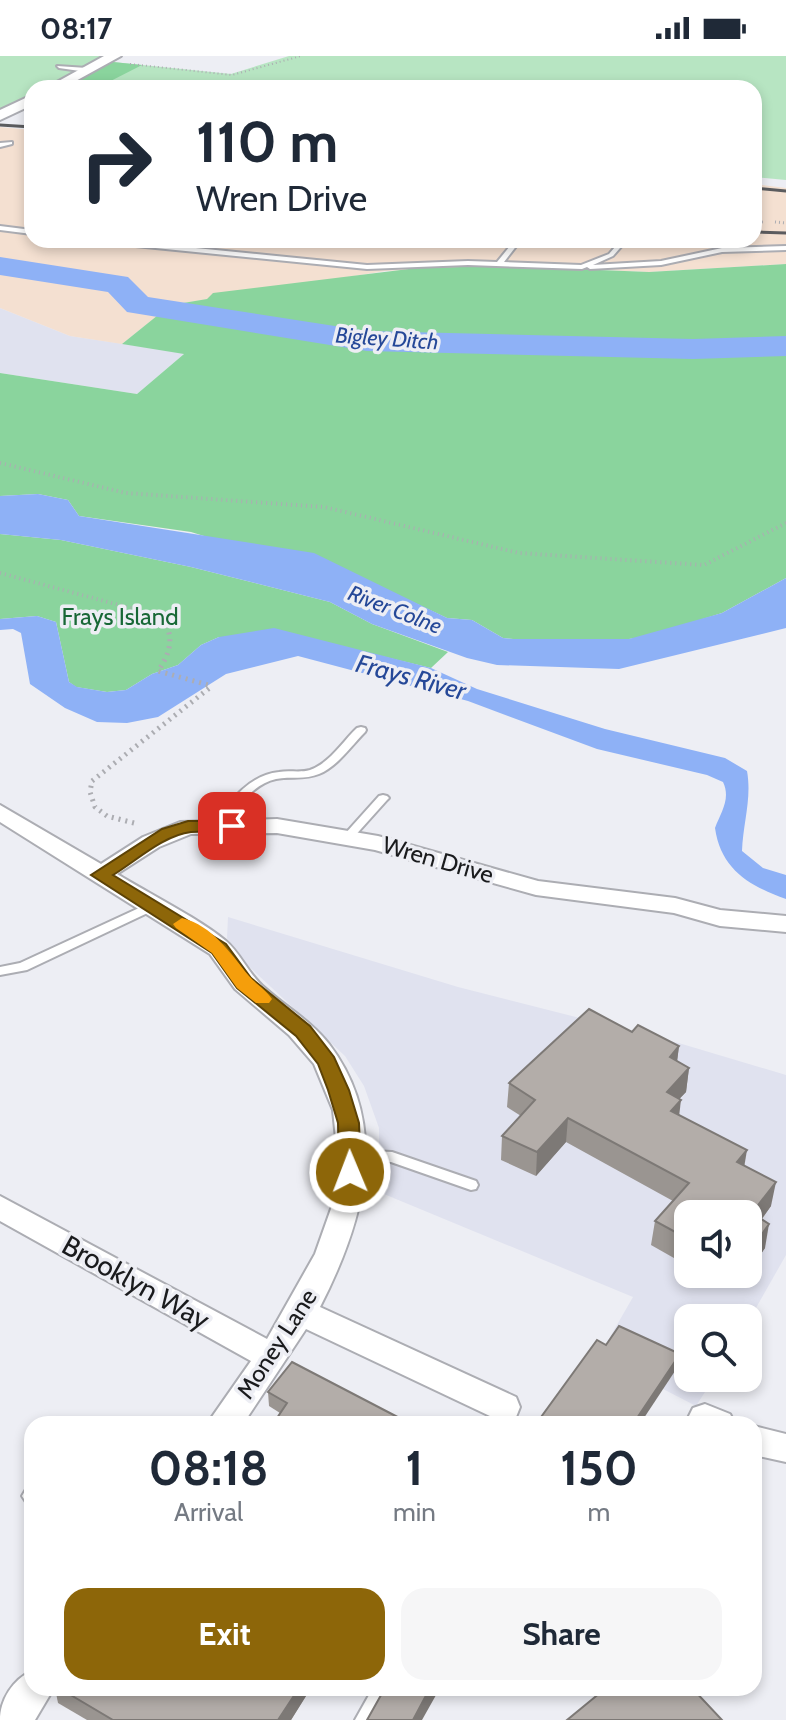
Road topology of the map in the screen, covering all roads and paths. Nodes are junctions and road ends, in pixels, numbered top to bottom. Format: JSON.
{"nodes":[{"id":1,"x":301,"y":56,"type":"edge"},
{"id":2,"x":108,"y":59,"type":"edge"},
{"id":3,"x":59,"y":67,"type":"dead end"},
{"id":4,"x":87,"y":70,"type":"junction"},
{"id":5,"x":68,"y":80,"type":"edge"},
{"id":6,"x":24,"y":103,"type":"edge"},
{"id":7,"x":0,"y":116,"type":"edge"},
{"id":8,"x":10,"y":143,"type":"dead end"},
{"id":9,"x":0,"y":145,"type":"edge"},
{"id":10,"x":0,"y":228,"type":"edge"},
{"id":11,"x":24,"y":231,"type":"edge"},
{"id":12,"x":176,"y":248,"type":"edge"},
{"id":13,"x":512,"y":248,"type":"edge"},
{"id":14,"x":617,"y":248,"type":"edge"},
{"id":15,"x":786,"y":248,"type":"edge"},
{"id":16,"x":500,"y":263,"type":"junction"},
{"id":17,"x":582,"y":267,"type":"junction"},
{"id":18,"x":0,"y":463,"type":"edge"},
{"id":19,"x":786,"y":523,"type":"edge"},
{"id":20,"x":0,"y":573,"type":"edge"},
{"id":21,"x":361,"y":730,"type":"dead end"},
{"id":22,"x":383,"y":798,"type":"dead end"},
{"id":23,"x":0,"y":812,"type":"edge"},
{"id":24,"x":134,"y":823,"type":"dead end"},
{"id":25,"x":218,"y":826,"type":"junction"},
{"id":26,"x":348,"y":837,"type":"junction"},
{"id":27,"x":100,"y":875,"type":"junction"},
{"id":28,"x":152,"y":906,"type":"junction"},
{"id":29,"x":786,"y":924,"type":"edge"},
{"id":30,"x":0,"y":971,"type":"edge"},
{"id":31,"x":351,"y":1155,"type":"junction"},
{"id":32,"x":471,"y":1185,"type":"dead end"},
{"id":33,"x":0,"y":1207,"type":"edge"},
{"id":34,"x":303,"y":1313,"type":"junction"},
{"id":35,"x":272,"y":1357,"type":"junction"},
{"id":36,"x":504,"y":1407,"type":"dead end"},
{"id":37,"x":230,"y":1416,"type":"edge"},
{"id":38,"x":762,"y":1443,"type":"edge"},
{"id":39,"x":786,"y":1448,"type":"edge"},
{"id":40,"x":29,"y":1696,"type":"edge"},
{"id":41,"x":378,"y":1696,"type":"edge"},
{"id":42,"x":12,"y":1720,"type":"edge"},
{"id":43,"x":365,"y":1720,"type":"edge"}],
"edges":[{"from":1,"to":2,"type":"path"},
{"from":2,"to":4,"type":"street"},
{"from":3,"to":4,"type":"lane"},
{"from":4,"to":5,"type":"street"},
{"from":6,"to":7,"type":"street"},
{"from":8,"to":9,"type":"lane"},
{"from":10,"to":11,"type":"lane"},
{"from":12,"to":16,"type":"lane"},
{"from":13,"to":16,"type":"lane"},
{"from":14,"to":17,"type":"lane"},
{"from":15,"to":17,"type":"lane"},
{"from":16,"to":17,"type":"lane"},
{"from":18,"to":19,"type":"path"},
{"from":20,"to":24,"type":"path"},
{"from":21,"to":25,"type":"lane"},
{"from":22,"to":26,"type":"lane"},
{"from":23,"to":27,"type":"street","name":"Money Lane"},
{"from":25,"to":26,"type":"street","name":"Wren Drive"},
{"from":25,"to":27,"type":"street","name":"Wren Drive"},
{"from":26,"to":29,"type":"street","name":"Wren Drive"},
{"from":27,"to":28,"type":"street","name":"Money Lane"},
{"from":28,"to":30,"type":"lane"},
{"from":28,"to":31,"type":"street","name":"Money Lane"},
{"from":31,"to":32,"type":"lane"},
{"from":31,"to":34,"type":"street","name":"Money Lane"},
{"from":33,"to":35,"type":"street","name":"Brooklyn Way"},
{"from":34,"to":35,"type":"street","name":"Money Lane"},
{"from":34,"to":36,"type":"street"},
{"from":35,"to":37,"type":"street","name":"Money Lane"},
{"from":38,"to":39,"type":"street"},
{"from":40,"to":42,"type":"street"},
{"from":41,"to":43,"type":"lane"}]}
